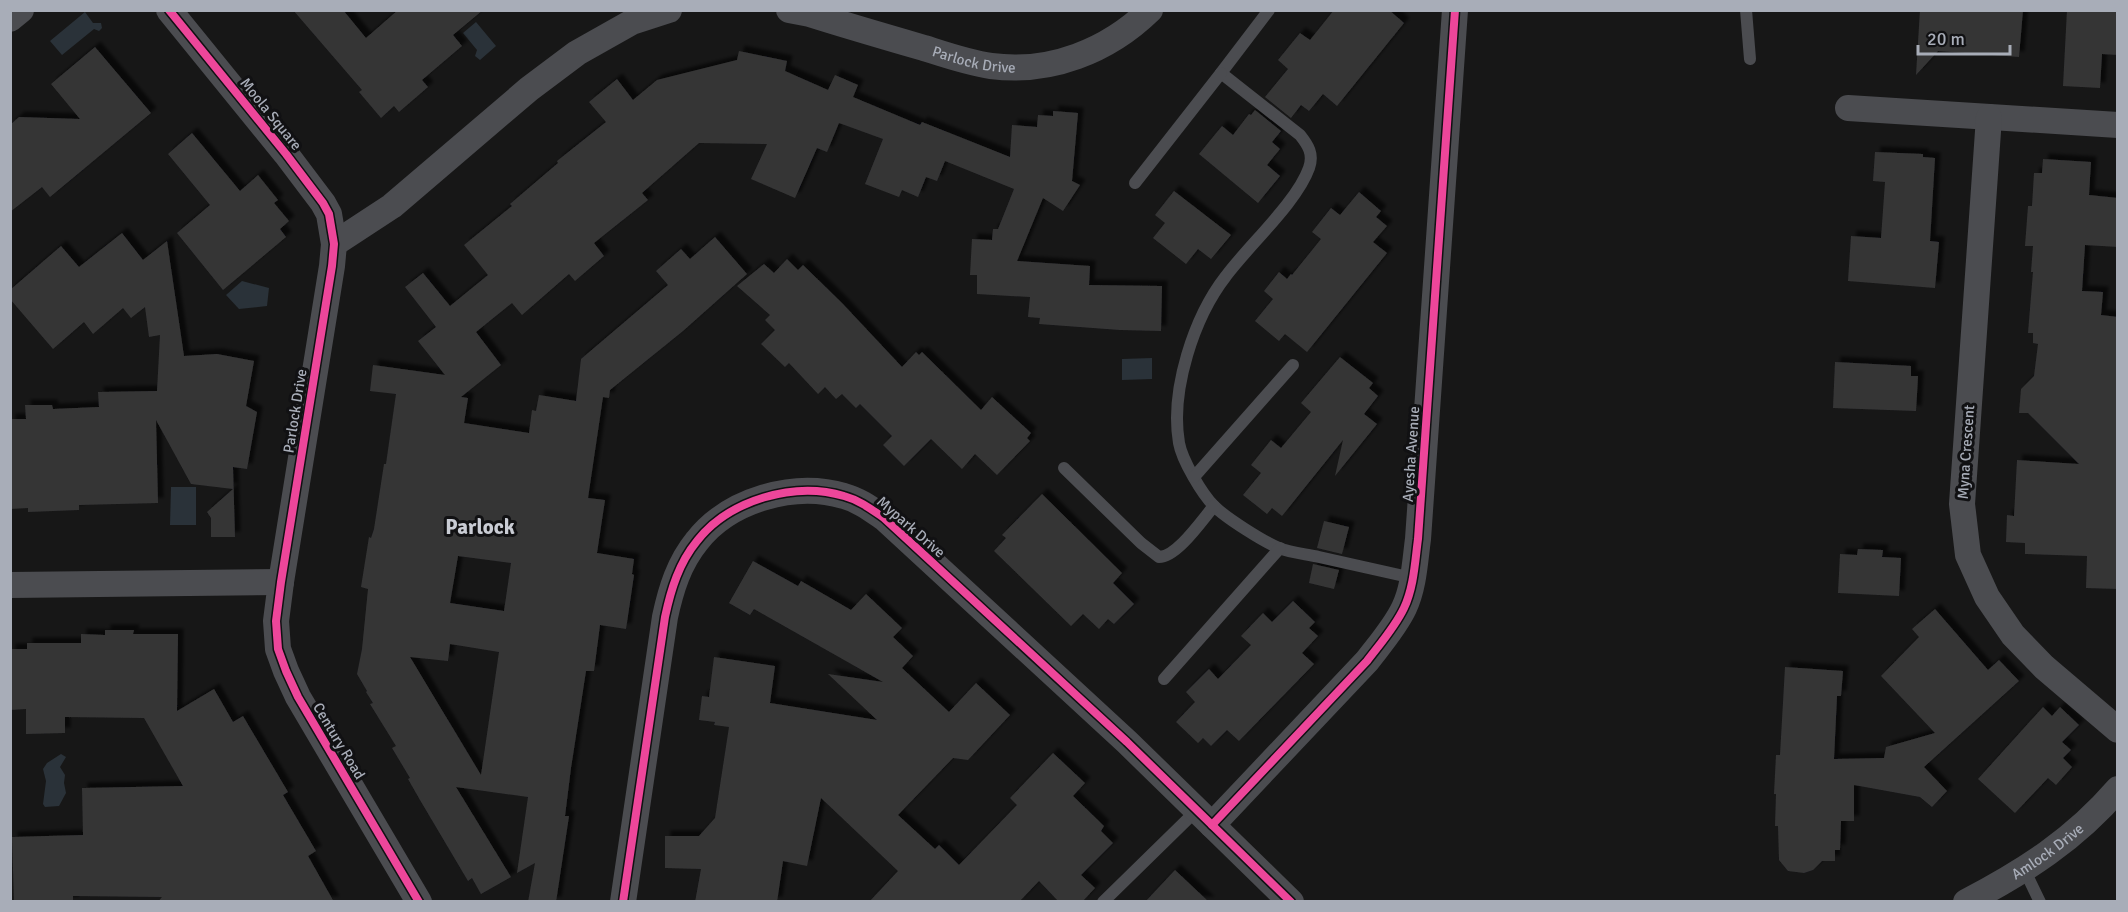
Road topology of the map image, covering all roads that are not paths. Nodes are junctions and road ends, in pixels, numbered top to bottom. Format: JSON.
{"nodes":[{"id":1,"x":21,"y":10,"type":"edge"},
{"id":2,"x":169,"y":10,"type":"edge"},
{"id":3,"x":669,"y":10,"type":"edge"},
{"id":4,"x":789,"y":10,"type":"edge"},
{"id":5,"x":1150,"y":10,"type":"edge"},
{"id":6,"x":1269,"y":10,"type":"edge"},
{"id":7,"x":1455,"y":10,"type":"edge"},
{"id":8,"x":1746,"y":10,"type":"edge"},
{"id":9,"x":10,"y":19,"type":"edge"},
{"id":10,"x":1750,"y":59,"type":"dead end"},
{"id":11,"x":1221,"y":73,"type":"junction"},
{"id":12,"x":1848,"y":108,"type":"dead end"},
{"id":13,"x":1989,"y":117,"type":"junction"},
{"id":14,"x":2118,"y":125,"type":"edge"},
{"id":15,"x":1135,"y":183,"type":"dead end"},
{"id":16,"x":334,"y":244,"type":"junction"},
{"id":17,"x":1293,"y":365,"type":"dead end"},
{"id":18,"x":1064,"y":468,"type":"dead end"},
{"id":19,"x":1194,"y":477,"type":"junction"},
{"id":20,"x":1214,"y":506,"type":"junction"},
{"id":21,"x":1280,"y":548,"type":"junction"},
{"id":22,"x":1413,"y":578,"type":"junction"},
{"id":23,"x":281,"y":582,"type":"junction"},
{"id":24,"x":10,"y":585,"type":"edge"},
{"id":25,"x":1164,"y":679,"type":"dead end"},
{"id":26,"x":2118,"y":730,"type":"edge"},
{"id":27,"x":2118,"y":789,"type":"edge"},
{"id":28,"x":1204,"y":818,"type":"junction"},
{"id":29,"x":2024,"y":869,"type":"junction"},
{"id":30,"x":419,"y":902,"type":"edge"},
{"id":31,"x":623,"y":902,"type":"edge"},
{"id":32,"x":1103,"y":902,"type":"edge"},
{"id":33,"x":1291,"y":902,"type":"edge"},
{"id":34,"x":1966,"y":902,"type":"edge"},
{"id":35,"x":2040,"y":902,"type":"edge"}],
"edges":[{"from":1,"to":9,"type":"street"},
{"from":2,"to":16,"type":"street","name":"Moola Square"},
{"from":3,"to":16,"type":"street"},
{"from":4,"to":5,"type":"street","name":"Parlock Drive"},
{"from":6,"to":11,"type":"lane"},
{"from":7,"to":22,"type":"street","name":"Ayesha Avenue"},
{"from":8,"to":10,"type":"lane"},
{"from":11,"to":15,"type":"lane"},
{"from":11,"to":19,"type":"lane"},
{"from":12,"to":13,"type":"street"},
{"from":13,"to":14,"type":"street"},
{"from":13,"to":26,"type":"street","name":"Myna Crescent"},
{"from":16,"to":23,"type":"street","name":"Parlock Drive"},
{"from":17,"to":19,"type":"lane"},
{"from":18,"to":20,"type":"lane"},
{"from":19,"to":20,"type":"lane"},
{"from":20,"to":21,"type":"lane"},
{"from":21,"to":22,"type":"lane"},
{"from":21,"to":25,"type":"lane"},
{"from":22,"to":28,"type":"street","name":"Ayesha Avenue"},
{"from":23,"to":24,"type":"street"},
{"from":23,"to":30,"type":"street","name":"Century Road"},
{"from":27,"to":29,"type":"street","name":"Amlock Drive"},
{"from":28,"to":31,"type":"street","name":"Mypark Drive"},
{"from":28,"to":32,"type":"lane"},
{"from":28,"to":33,"type":"street","name":"Mypark Drive"},
{"from":29,"to":34,"type":"street","name":"Amlock Drive"},
{"from":29,"to":35,"type":"lane"}]}
